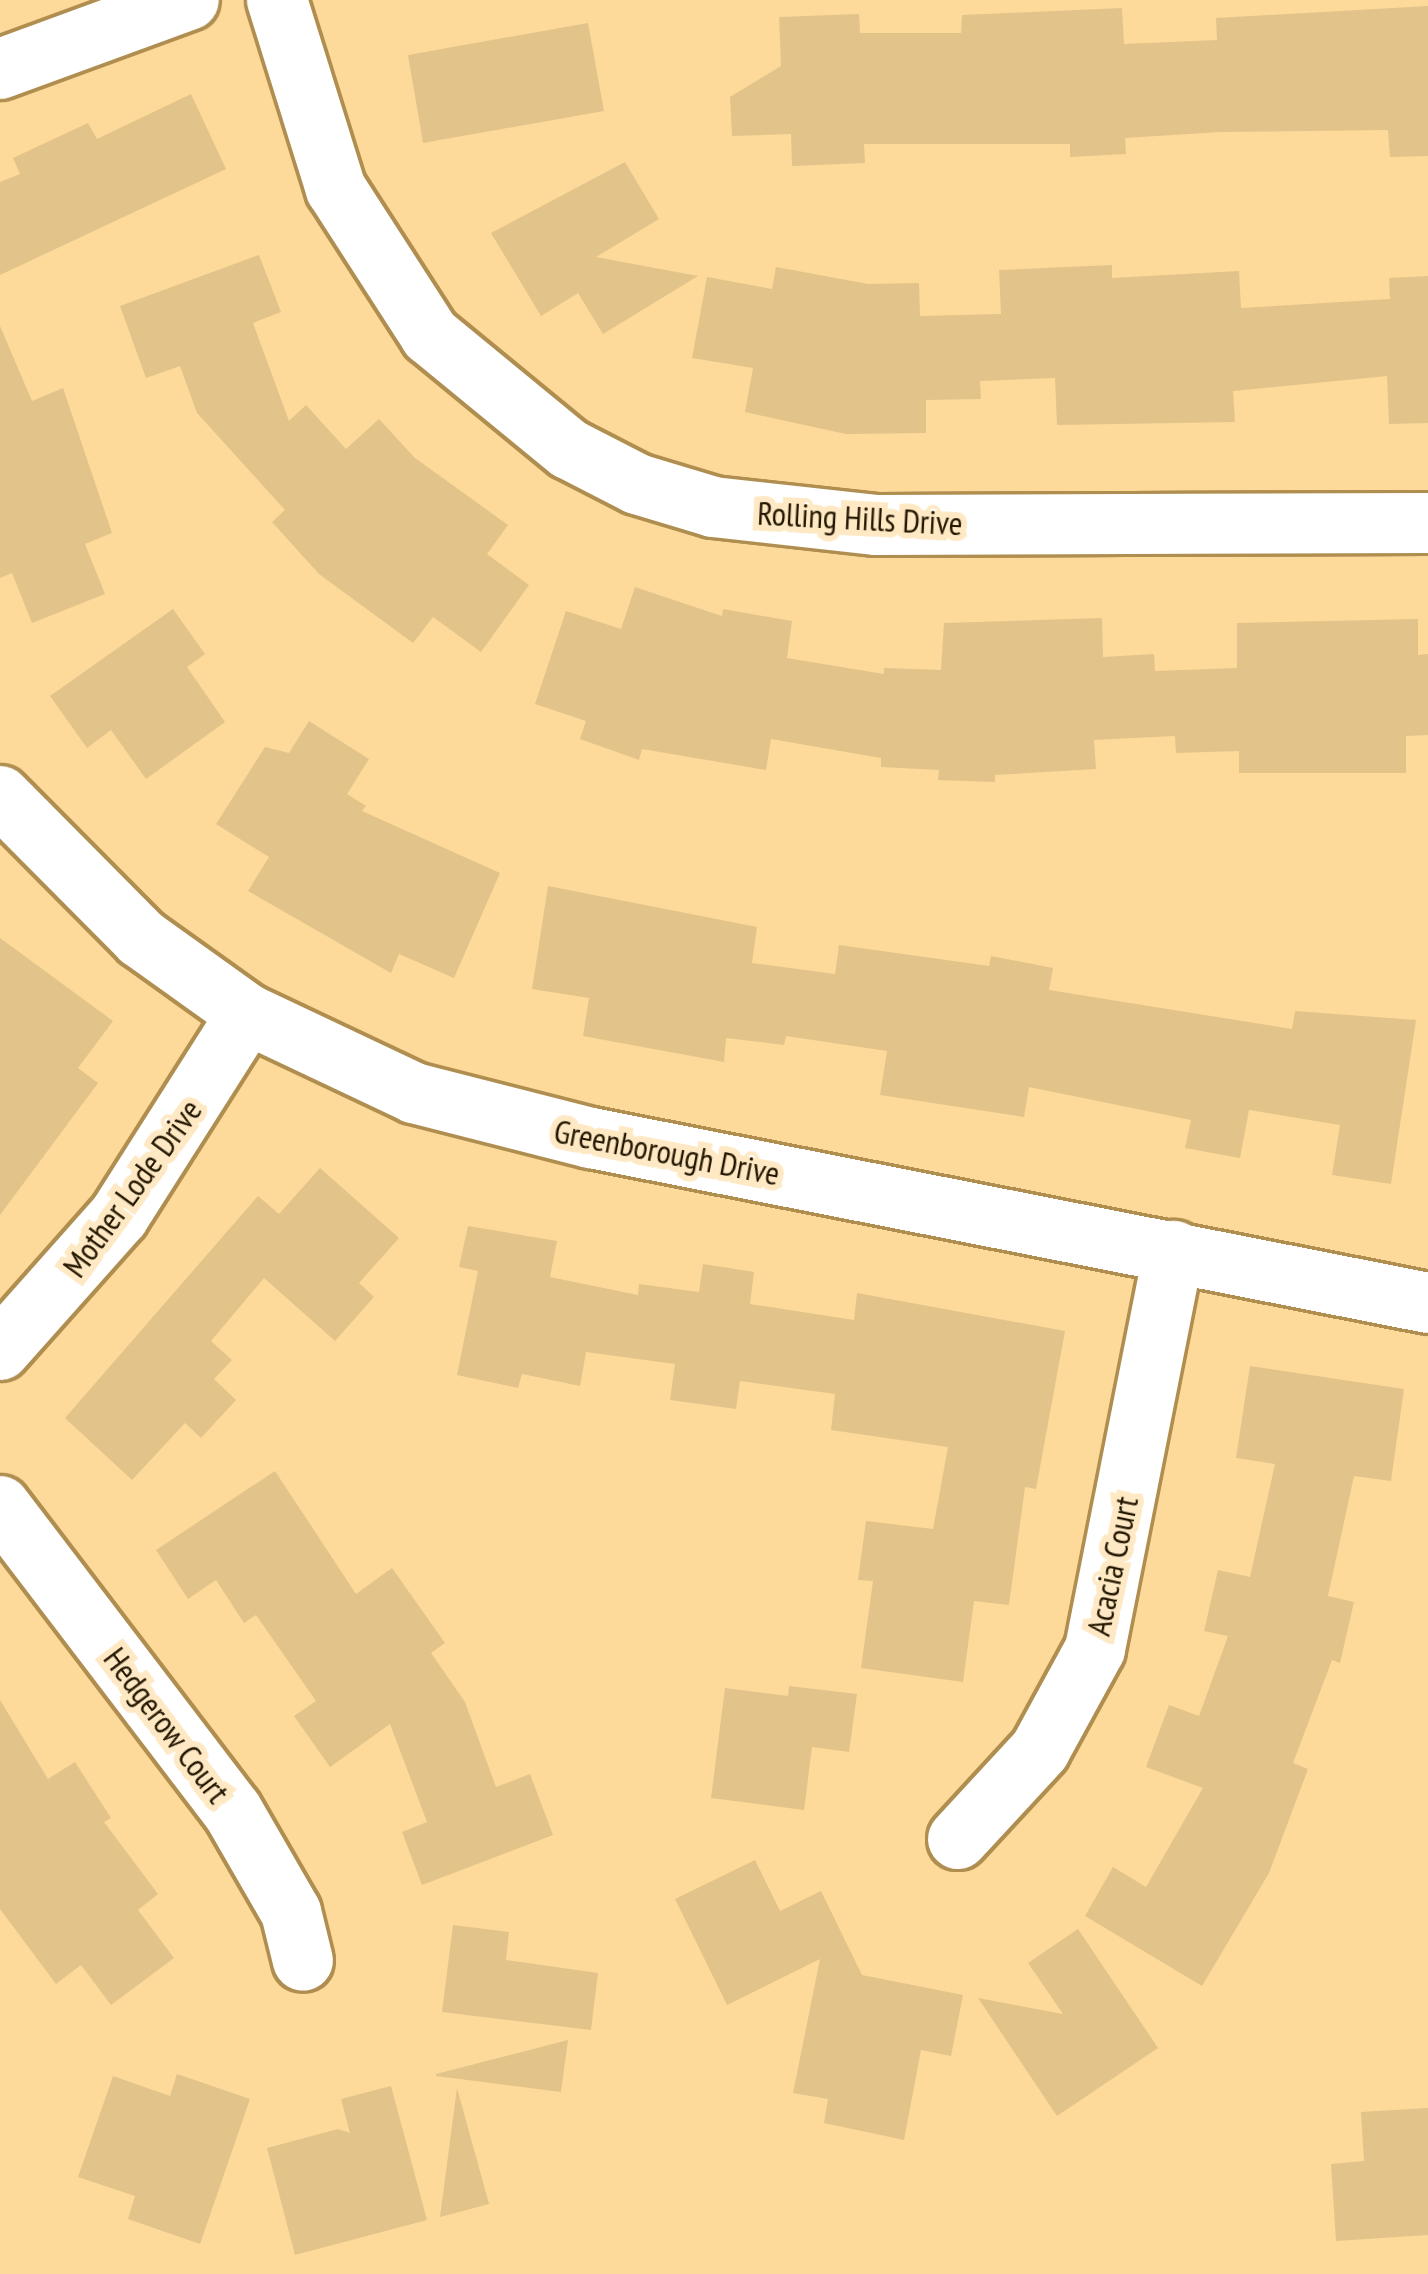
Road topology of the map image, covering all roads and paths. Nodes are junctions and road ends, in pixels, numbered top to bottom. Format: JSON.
{"nodes":[{"id":1,"x":188,"y":0,"type":"edge"},
{"id":2,"x":277,"y":0,"type":"edge"},
{"id":3,"x":0,"y":69,"type":"edge"},
{"id":4,"x":1428,"y":523,"type":"edge"},
{"id":5,"x":0,"y":796,"type":"edge"},
{"id":6,"x":248,"y":1014,"type":"junction"},
{"id":7,"x":1174,"y":1251,"type":"junction"},
{"id":8,"x":1428,"y":1303,"type":"edge"},
{"id":9,"x":0,"y":1350,"type":"edge"},
{"id":10,"x":0,"y":1506,"type":"edge"},
{"id":11,"x":958,"y":1839,"type":"dead end"},
{"id":12,"x":303,"y":1961,"type":"dead end"}],
"edges":[{"from":1,"to":3,"type":"street"},
{"from":2,"to":4,"type":"street","name":"Rolling Hills Drive"},
{"from":5,"to":6,"type":"street","name":"Greenborough Drive"},
{"from":6,"to":7,"type":"street","name":"Greenborough Drive"},
{"from":6,"to":9,"type":"street","name":"Mother Lode Drive"},
{"from":7,"to":8,"type":"street","name":"Greenborough Drive"},
{"from":7,"to":11,"type":"street","name":"Acacia Court"},
{"from":10,"to":12,"type":"street","name":"Hedgerow Court"}]}
